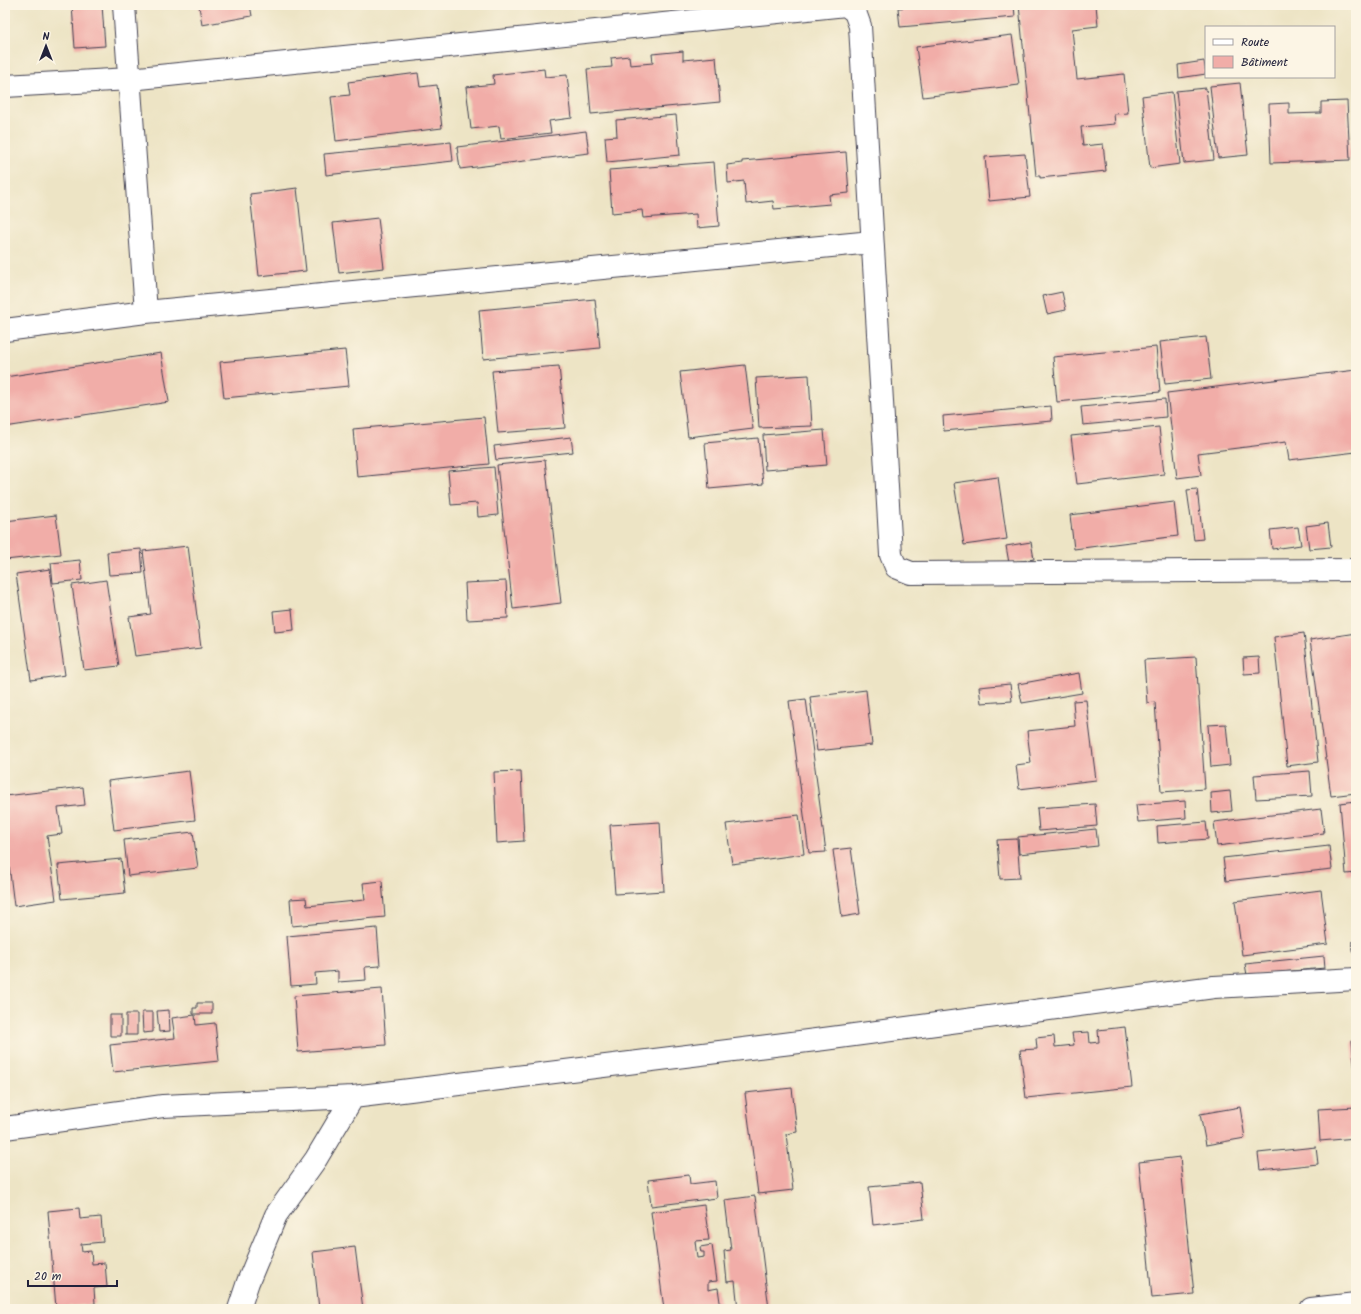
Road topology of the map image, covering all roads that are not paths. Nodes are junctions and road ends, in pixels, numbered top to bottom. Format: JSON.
{"nodes":[{"id":1,"x":124,"y":5,"type":"edge"},
{"id":2,"x":130,"y":79,"type":"junction"},
{"id":3,"x":5,"y":86,"type":"edge"},
{"id":4,"x":872,"y":242,"type":"junction"},
{"id":5,"x":146,"y":312,"type":"junction"},
{"id":6,"x":5,"y":330,"type":"edge"},
{"id":7,"x":1356,"y":570,"type":"edge"},
{"id":8,"x":1356,"y":979,"type":"edge"},
{"id":9,"x":353,"y":1097,"type":"junction"},
{"id":10,"x":5,"y":1128,"type":"edge"},
{"id":11,"x":1356,"y":1304,"type":"edge"},
{"id":12,"x":239,"y":1309,"type":"edge"},
{"id":13,"x":1311,"y":1309,"type":"edge"}],
"edges":[{"from":1,"to":2,"type":"street"},
{"from":2,"to":3,"type":"street"},
{"from":2,"to":4,"type":"street"},
{"from":2,"to":5,"type":"street"},
{"from":4,"to":5,"type":"street"},
{"from":4,"to":7,"type":"street"},
{"from":5,"to":6,"type":"street"},
{"from":8,"to":9,"type":"street"},
{"from":9,"to":10,"type":"street"},
{"from":9,"to":12,"type":"street"},
{"from":11,"to":13,"type":"street"}]}
